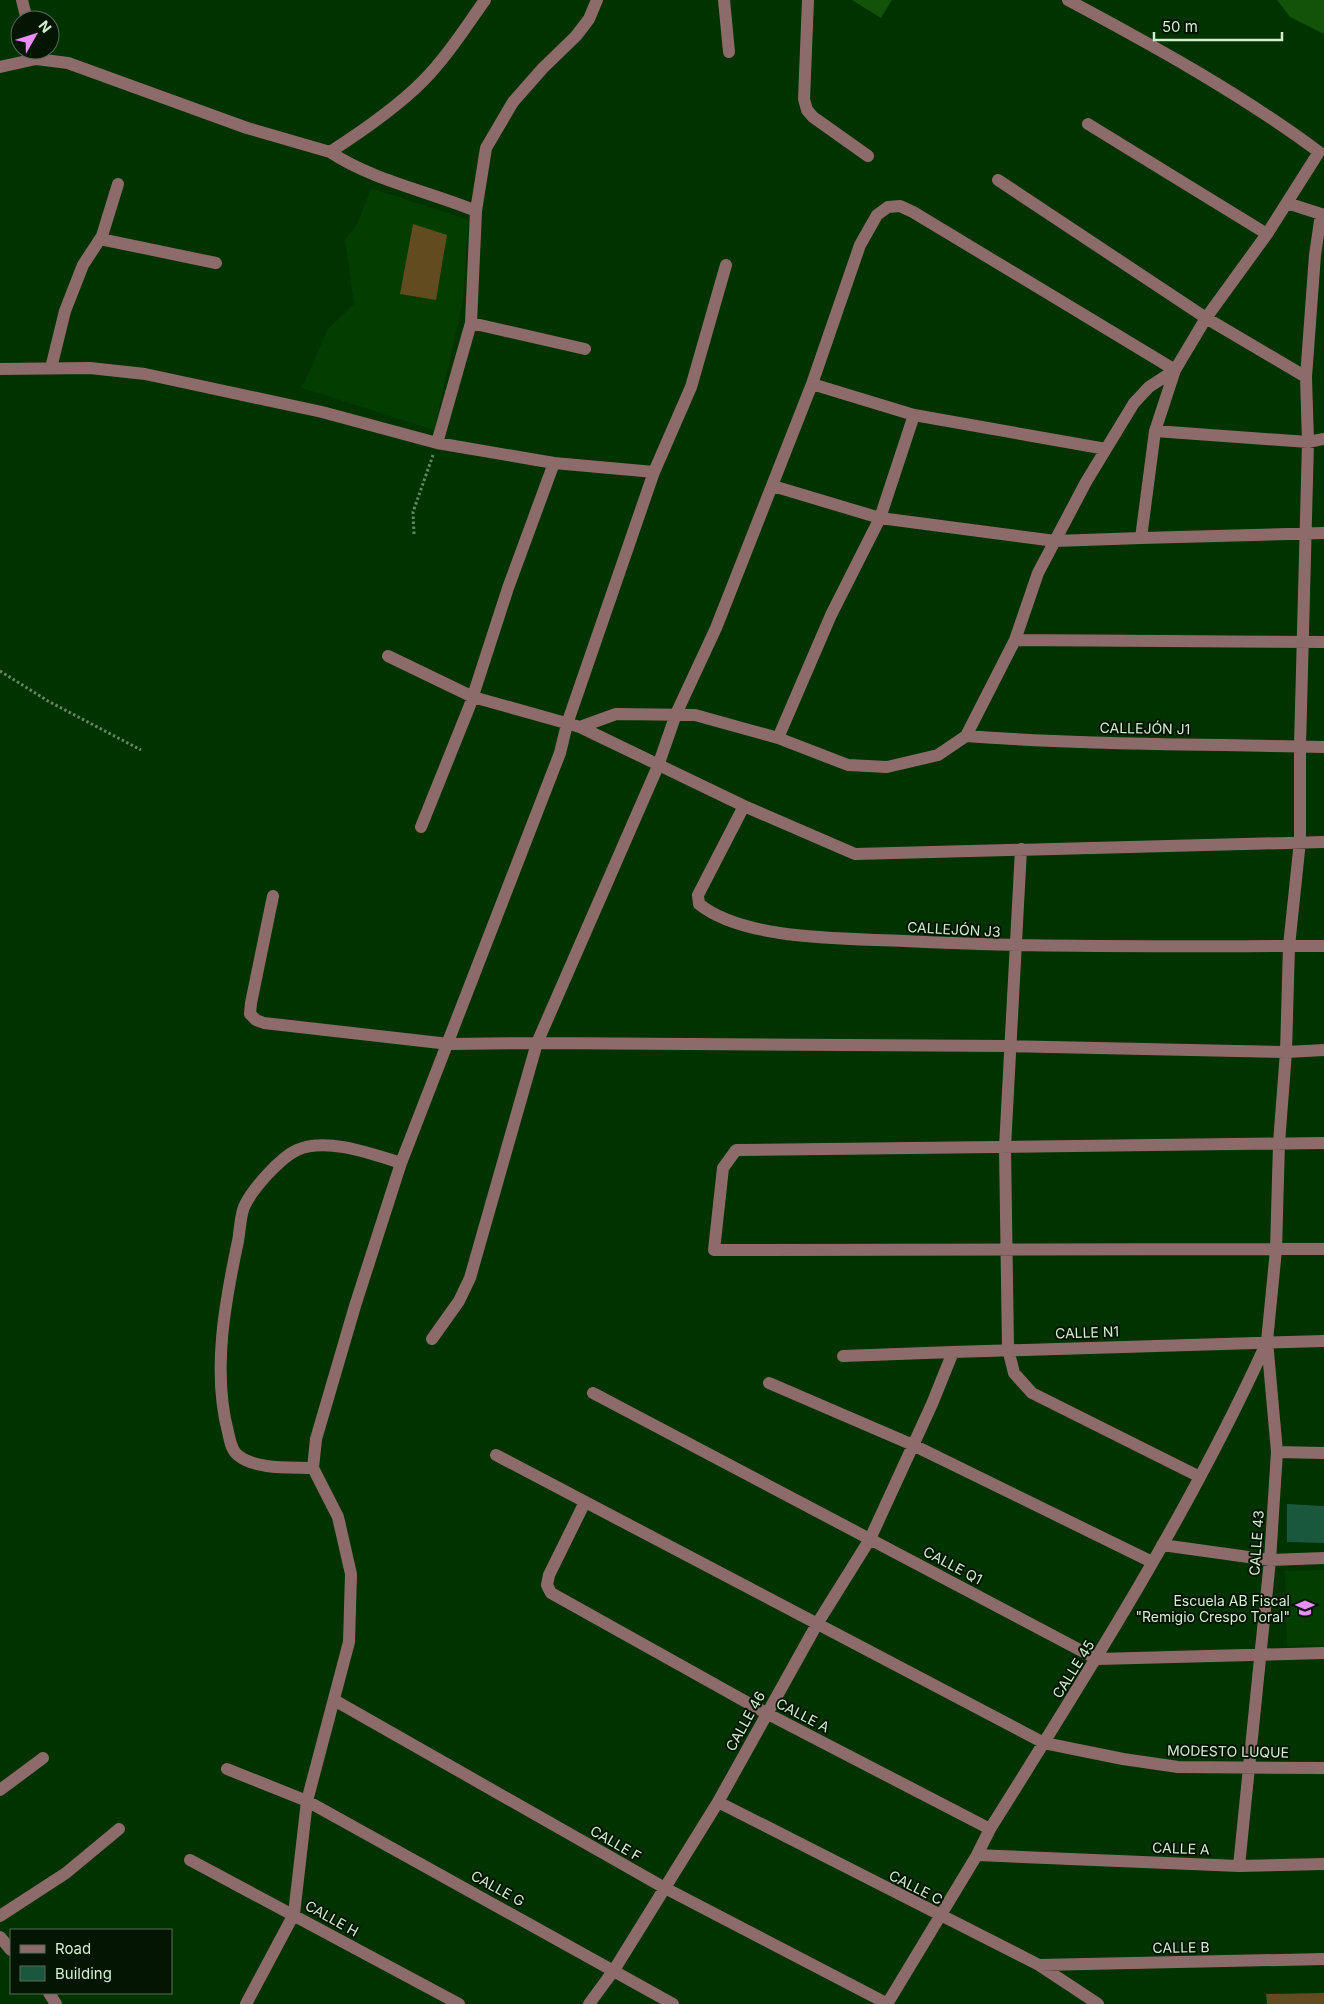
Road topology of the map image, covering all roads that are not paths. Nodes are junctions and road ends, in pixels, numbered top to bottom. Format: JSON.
{"nodes":[{"id":1,"x":485,"y":0,"type":"edge"},
{"id":2,"x":597,"y":0,"type":"edge"},
{"id":3,"x":724,"y":0,"type":"edge"},
{"id":4,"x":808,"y":0,"type":"edge"},
{"id":5,"x":1068,"y":0,"type":"edge"},
{"id":6,"x":1082,"y":3,"type":"edge"},
{"id":7,"x":729,"y":52,"type":"dead end"},
{"id":8,"x":19,"y":60,"type":"edge"},
{"id":9,"x":57,"y":60,"type":"edge"},
{"id":10,"x":0,"y":67,"type":"edge"},
{"id":11,"x":1088,"y":124,"type":"dead end"},
{"id":12,"x":330,"y":152,"type":"junction"},
{"id":13,"x":1322,"y":152,"type":"edge"},
{"id":14,"x":868,"y":156,"type":"dead end"},
{"id":15,"x":998,"y":180,"type":"dead end"},
{"id":16,"x":118,"y":184,"type":"dead end"},
{"id":17,"x":1287,"y":203,"type":"junction"},
{"id":18,"x":476,"y":211,"type":"junction"},
{"id":19,"x":1322,"y":215,"type":"edge"},
{"id":20,"x":1267,"y":234,"type":"junction"},
{"id":21,"x":100,"y":239,"type":"junction"},
{"id":22,"x":216,"y":263,"type":"dead end"},
{"id":23,"x":726,"y":264,"type":"dead end"},
{"id":24,"x":1206,"y":318,"type":"junction"},
{"id":25,"x":471,"y":322,"type":"junction"},
{"id":26,"x":584,"y":349,"type":"dead end"},
{"id":27,"x":50,"y":368,"type":"junction"},
{"id":28,"x":0,"y":369,"type":"edge"},
{"id":29,"x":1175,"y":370,"type":"junction"},
{"id":30,"x":1306,"y":377,"type":"junction"},
{"id":31,"x":812,"y":384,"type":"junction"},
{"id":32,"x":914,"y":415,"type":"junction"},
{"id":33,"x":1156,"y":431,"type":"junction"},
{"id":34,"x":1324,"y":439,"type":"edge"},
{"id":35,"x":1308,"y":442,"type":"junction"},
{"id":36,"x":437,"y":443,"type":"junction"},
{"id":37,"x":1106,"y":449,"type":"junction"},
{"id":38,"x":554,"y":463,"type":"junction"},
{"id":39,"x":654,"y":472,"type":"junction"},
{"id":40,"x":773,"y":486,"type":"junction"},
{"id":41,"x":880,"y":518,"type":"junction"},
{"id":42,"x":1324,"y":533,"type":"edge"},
{"id":43,"x":1305,"y":535,"type":"junction"},
{"id":44,"x":1140,"y":538,"type":"junction"},
{"id":45,"x":1055,"y":541,"type":"junction"},
{"id":46,"x":1015,"y":640,"type":"junction"},
{"id":47,"x":1304,"y":642,"type":"junction"},
{"id":48,"x":1324,"y":642,"type":"edge"},
{"id":49,"x":388,"y":656,"type":"dead end"},
{"id":50,"x":473,"y":697,"type":"junction"},
{"id":51,"x":676,"y":714,"type":"junction"},
{"id":52,"x":574,"y":725,"type":"junction"},
{"id":53,"x":966,"y":736,"type":"junction"},
{"id":54,"x":778,"y":738,"type":"junction"},
{"id":55,"x":1300,"y":746,"type":"junction"},
{"id":56,"x":1324,"y":747,"type":"edge"},
{"id":57,"x":658,"y":766,"type":"junction"},
{"id":58,"x":744,"y":806,"type":"junction"},
{"id":59,"x":421,"y":827,"type":"dead end"},
{"id":60,"x":1300,"y":841,"type":"junction"},
{"id":61,"x":1324,"y":842,"type":"edge"},
{"id":62,"x":1021,"y":849,"type":"junction"},
{"id":63,"x":273,"y":896,"type":"dead end"},
{"id":64,"x":1289,"y":946,"type":"junction"},
{"id":65,"x":1324,"y":946,"type":"edge"},
{"id":66,"x":1016,"y":947,"type":"junction"},
{"id":67,"x":537,"y":1043,"type":"junction"},
{"id":68,"x":449,"y":1044,"type":"junction"},
{"id":69,"x":1010,"y":1046,"type":"junction"},
{"id":70,"x":1324,"y":1050,"type":"edge"},
{"id":71,"x":1286,"y":1052,"type":"junction"},
{"id":72,"x":1279,"y":1143,"type":"junction"},
{"id":73,"x":1324,"y":1143,"type":"edge"},
{"id":74,"x":1005,"y":1147,"type":"junction"},
{"id":75,"x":401,"y":1163,"type":"junction"},
{"id":76,"x":1324,"y":1249,"type":"edge"},
{"id":77,"x":1276,"y":1250,"type":"junction"},
{"id":78,"x":1006,"y":1251,"type":"junction"},
{"id":79,"x":432,"y":1338,"type":"dead end"},
{"id":80,"x":1324,"y":1341,"type":"edge"},
{"id":81,"x":1267,"y":1342,"type":"junction"},
{"id":82,"x":1008,"y":1349,"type":"junction"},
{"id":83,"x":952,"y":1352,"type":"junction"},
{"id":84,"x":843,"y":1356,"type":"dead end"},
{"id":85,"x":769,"y":1383,"type":"dead end"},
{"id":86,"x":593,"y":1394,"type":"dead end"},
{"id":87,"x":913,"y":1445,"type":"junction"},
{"id":88,"x":1277,"y":1452,"type":"junction"},
{"id":89,"x":1324,"y":1453,"type":"edge"},
{"id":90,"x":496,"y":1455,"type":"dead end"},
{"id":91,"x":313,"y":1468,"type":"junction"},
{"id":92,"x":1200,"y":1477,"type":"junction"},
{"id":93,"x":585,"y":1502,"type":"junction"},
{"id":94,"x":870,"y":1539,"type":"junction"},
{"id":95,"x":1162,"y":1545,"type":"junction"},
{"id":96,"x":1324,"y":1558,"type":"edge"},
{"id":97,"x":1270,"y":1560,"type":"junction"},
{"id":98,"x":1152,"y":1562,"type":"junction"},
{"id":99,"x":817,"y":1624,"type":"junction"},
{"id":100,"x":1324,"y":1653,"type":"edge"},
{"id":101,"x":1261,"y":1654,"type":"junction"},
{"id":102,"x":1098,"y":1659,"type":"junction"},
{"id":103,"x":334,"y":1700,"type":"junction"},
{"id":104,"x":766,"y":1713,"type":"junction"},
{"id":105,"x":1044,"y":1743,"type":"junction"},
{"id":106,"x":43,"y":1758,"type":"dead end"},
{"id":107,"x":1249,"y":1767,"type":"junction"},
{"id":108,"x":1324,"y":1768,"type":"edge"},
{"id":109,"x":227,"y":1769,"type":"dead end"},
{"id":110,"x":0,"y":1790,"type":"edge"},
{"id":111,"x":307,"y":1801,"type":"junction"},
{"id":112,"x":718,"y":1802,"type":"junction"},
{"id":113,"x":120,"y":1829,"type":"dead end"},
{"id":114,"x":990,"y":1829,"type":"junction"},
{"id":115,"x":977,"y":1855,"type":"junction"},
{"id":116,"x":190,"y":1860,"type":"dead end"},
{"id":117,"x":1324,"y":1864,"type":"edge"},
{"id":118,"x":1239,"y":1866,"type":"junction"},
{"id":119,"x":663,"y":1887,"type":"junction"},
{"id":120,"x":294,"y":1914,"type":"junction"},
{"id":121,"x":0,"y":1916,"type":"edge"},
{"id":122,"x":941,"y":1917,"type":"junction"},
{"id":123,"x":0,"y":1936,"type":"edge"},
{"id":124,"x":10,"y":1949,"type":"edge"},
{"id":125,"x":1324,"y":1959,"type":"edge"},
{"id":126,"x":1039,"y":1965,"type":"junction"},
{"id":127,"x":614,"y":1970,"type":"junction"},
{"id":128,"x":252,"y":2002,"type":"edge"},
{"id":129,"x":459,"y":2004,"type":"edge"},
{"id":130,"x":589,"y":2004,"type":"edge"},
{"id":131,"x":673,"y":2004,"type":"edge"},
{"id":132,"x":887,"y":2004,"type":"edge"},
{"id":133,"x":1098,"y":2004,"type":"edge"}],
"edges":[{"from":1,"to":12,"type":"street"},
{"from":2,"to":18,"type":"street"},
{"from":3,"to":7,"type":"street"},
{"from":4,"to":14,"type":"street"},
{"from":5,"to":6,"type":"street"},
{"from":6,"to":13,"type":"street"},
{"from":8,"to":10,"type":"street"},
{"from":9,"to":12,"type":"street"},
{"from":11,"to":20,"type":"street"},
{"from":12,"to":18,"type":"street"},
{"from":13,"to":17,"type":"street"},
{"from":15,"to":24,"type":"street"},
{"from":16,"to":21,"type":"street"},
{"from":17,"to":19,"type":"street"},
{"from":17,"to":20,"type":"street"},
{"from":18,"to":25,"type":"street"},
{"from":19,"to":30,"type":"street"},
{"from":20,"to":24,"type":"street"},
{"from":21,"to":22,"type":"street"},
{"from":21,"to":27,"type":"street"},
{"from":23,"to":39,"type":"street"},
{"from":24,"to":29,"type":"street"},
{"from":24,"to":30,"type":"street"},
{"from":25,"to":26,"type":"street"},
{"from":25,"to":36,"type":"street"},
{"from":27,"to":28,"type":"street"},
{"from":27,"to":36,"type":"street"},
{"from":29,"to":31,"type":"street"},
{"from":29,"to":33,"type":"street"},
{"from":29,"to":37,"type":"street"},
{"from":30,"to":35,"type":"street"},
{"from":31,"to":32,"type":"street"},
{"from":31,"to":40,"type":"street"},
{"from":32,"to":37,"type":"street"},
{"from":32,"to":41,"type":"street"},
{"from":33,"to":35,"type":"street"},
{"from":33,"to":44,"type":"street"},
{"from":34,"to":35,"type":"street"},
{"from":35,"to":43,"type":"street"},
{"from":36,"to":38,"type":"street"},
{"from":37,"to":45,"type":"street"},
{"from":38,"to":39,"type":"street"},
{"from":38,"to":50,"type":"street"},
{"from":39,"to":52,"type":"street"},
{"from":40,"to":41,"type":"street"},
{"from":40,"to":51,"type":"street"},
{"from":41,"to":45,"type":"street"},
{"from":41,"to":54,"type":"street"},
{"from":42,"to":43,"type":"street"},
{"from":43,"to":44,"type":"street"},
{"from":43,"to":47,"type":"street"},
{"from":44,"to":45,"type":"street"},
{"from":45,"to":46,"type":"street"},
{"from":46,"to":47,"type":"street"},
{"from":46,"to":53,"type":"street"},
{"from":47,"to":48,"type":"street"},
{"from":47,"to":55,"type":"street"},
{"from":49,"to":50,"type":"street"},
{"from":50,"to":52,"type":"street"},
{"from":50,"to":59,"type":"street"},
{"from":51,"to":52,"type":"street"},
{"from":51,"to":54,"type":"street"},
{"from":51,"to":57,"type":"street"},
{"from":52,"to":57,"type":"street"},
{"from":52,"to":68,"type":"street"},
{"from":53,"to":54,"type":"street"},
{"from":53,"to":55,"type":"street","name":"CALLEJÓN J1"},
{"from":55,"to":56,"type":"street","name":"CALLEJÓN J1"},
{"from":55,"to":60,"type":"street"},
{"from":57,"to":58,"type":"street"},
{"from":57,"to":67,"type":"street"},
{"from":58,"to":62,"type":"street"},
{"from":58,"to":66,"type":"street","name":"CALLEJÓN J3"},
{"from":60,"to":61,"type":"street"},
{"from":60,"to":62,"type":"street"},
{"from":60,"to":64,"type":"street"},
{"from":62,"to":66,"type":"street"},
{"from":63,"to":68,"type":"street"},
{"from":64,"to":65,"type":"street","name":"CALLEJÓN J3"},
{"from":64,"to":66,"type":"street","name":"CALLEJÓN J3"},
{"from":64,"to":71,"type":"street"},
{"from":66,"to":69,"type":"street"},
{"from":67,"to":68,"type":"street"},
{"from":67,"to":69,"type":"street"},
{"from":67,"to":79,"type":"street"},
{"from":68,"to":75,"type":"street"},
{"from":69,"to":71,"type":"street"},
{"from":69,"to":74,"type":"street"},
{"from":70,"to":71,"type":"street"},
{"from":71,"to":72,"type":"street"},
{"from":72,"to":73,"type":"street"},
{"from":72,"to":74,"type":"street"},
{"from":72,"to":77,"type":"street"},
{"from":74,"to":78,"type":"street"},
{"from":74,"to":78,"type":"street"},
{"from":75,"to":91,"type":"street"},
{"from":75,"to":91,"type":"street"},
{"from":76,"to":77,"type":"street"},
{"from":77,"to":78,"type":"street"},
{"from":77,"to":81,"type":"street"},
{"from":78,"to":82,"type":"street"},
{"from":80,"to":81,"type":"street","name":"CALLE N1"},
{"from":81,"to":82,"type":"street","name":"CALLE N1"},
{"from":81,"to":88,"type":"street","name":"CALLE 43"},
{"from":81,"to":92,"type":"street","name":"CALLE 45"},
{"from":82,"to":83,"type":"street","name":"CALLE N1"},
{"from":82,"to":92,"type":"street"},
{"from":83,"to":84,"type":"street","name":"CALLE N1"},
{"from":83,"to":87,"type":"street"},
{"from":85,"to":87,"type":"street"},
{"from":86,"to":94,"type":"street","name":"CALLE Q1"},
{"from":87,"to":94,"type":"street","name":"CALLE 46"},
{"from":87,"to":98,"type":"street"},
{"from":88,"to":89,"type":"street"},
{"from":88,"to":97,"type":"street","name":"CALLE 43"},
{"from":90,"to":93,"type":"street","name":"MODESTO LUQUE"},
{"from":91,"to":103,"type":"street"},
{"from":92,"to":95,"type":"street","name":"CALLE 45"},
{"from":93,"to":99,"type":"street","name":"MODESTO LUQUE"},
{"from":93,"to":104,"type":"street","name":"CALLE A"},
{"from":94,"to":99,"type":"street","name":"CALLE 46"},
{"from":94,"to":102,"type":"street","name":"CALLE Q1"},
{"from":95,"to":97,"type":"street"},
{"from":95,"to":98,"type":"street","name":"CALLE 45"},
{"from":96,"to":97,"type":"street"},
{"from":97,"to":101,"type":"street","name":"CALLE 43"},
{"from":98,"to":102,"type":"street","name":"CALLE 45"},
{"from":99,"to":104,"type":"street","name":"CALLE 46"},
{"from":99,"to":105,"type":"street","name":"MODESTO LUQUE"},
{"from":100,"to":101,"type":"street","name":"CALLE Q1"},
{"from":101,"to":102,"type":"street","name":"CALLE Q1"},
{"from":101,"to":107,"type":"street","name":"CALLE 43"},
{"from":102,"to":105,"type":"street","name":"CALLE 45"},
{"from":103,"to":111,"type":"street"},
{"from":103,"to":119,"type":"street","name":"CALLE F"},
{"from":104,"to":112,"type":"street","name":"CALLE 46"},
{"from":104,"to":114,"type":"street","name":"CALLE A"},
{"from":105,"to":107,"type":"street","name":"MODESTO LUQUE"},
{"from":105,"to":114,"type":"street","name":"CALLE 45"},
{"from":106,"to":110,"type":"street"},
{"from":107,"to":108,"type":"street","name":"MODESTO LUQUE"},
{"from":107,"to":118,"type":"street","name":"CALLE 43"},
{"from":109,"to":111,"type":"street","name":"CALLE G"},
{"from":111,"to":120,"type":"street"},
{"from":111,"to":127,"type":"street","name":"CALLE G"},
{"from":112,"to":119,"type":"street","name":"CALLE 46"},
{"from":112,"to":122,"type":"street","name":"CALLE C"},
{"from":113,"to":121,"type":"street"},
{"from":114,"to":115,"type":"street","name":"CALLE 45"},
{"from":115,"to":118,"type":"street","name":"CALLE A"},
{"from":115,"to":122,"type":"street","name":"CALLE 45"},
{"from":116,"to":120,"type":"street","name":"CALLE H"},
{"from":117,"to":118,"type":"street","name":"CALLE A"},
{"from":119,"to":127,"type":"street","name":"CALLE 46"},
{"from":119,"to":132,"type":"street","name":"CALLE F"},
{"from":120,"to":128,"type":"street"},
{"from":120,"to":129,"type":"street","name":"CALLE H"},
{"from":122,"to":126,"type":"street","name":"CALLE C"},
{"from":122,"to":132,"type":"street","name":"CALLE 45"},
{"from":123,"to":124,"type":"street"},
{"from":125,"to":126,"type":"street","name":"CALLE B"},
{"from":126,"to":133,"type":"street","name":"CALLE C"},
{"from":127,"to":130,"type":"street","name":"CALLE 46"},
{"from":127,"to":131,"type":"street","name":"CALLE G"}]}
